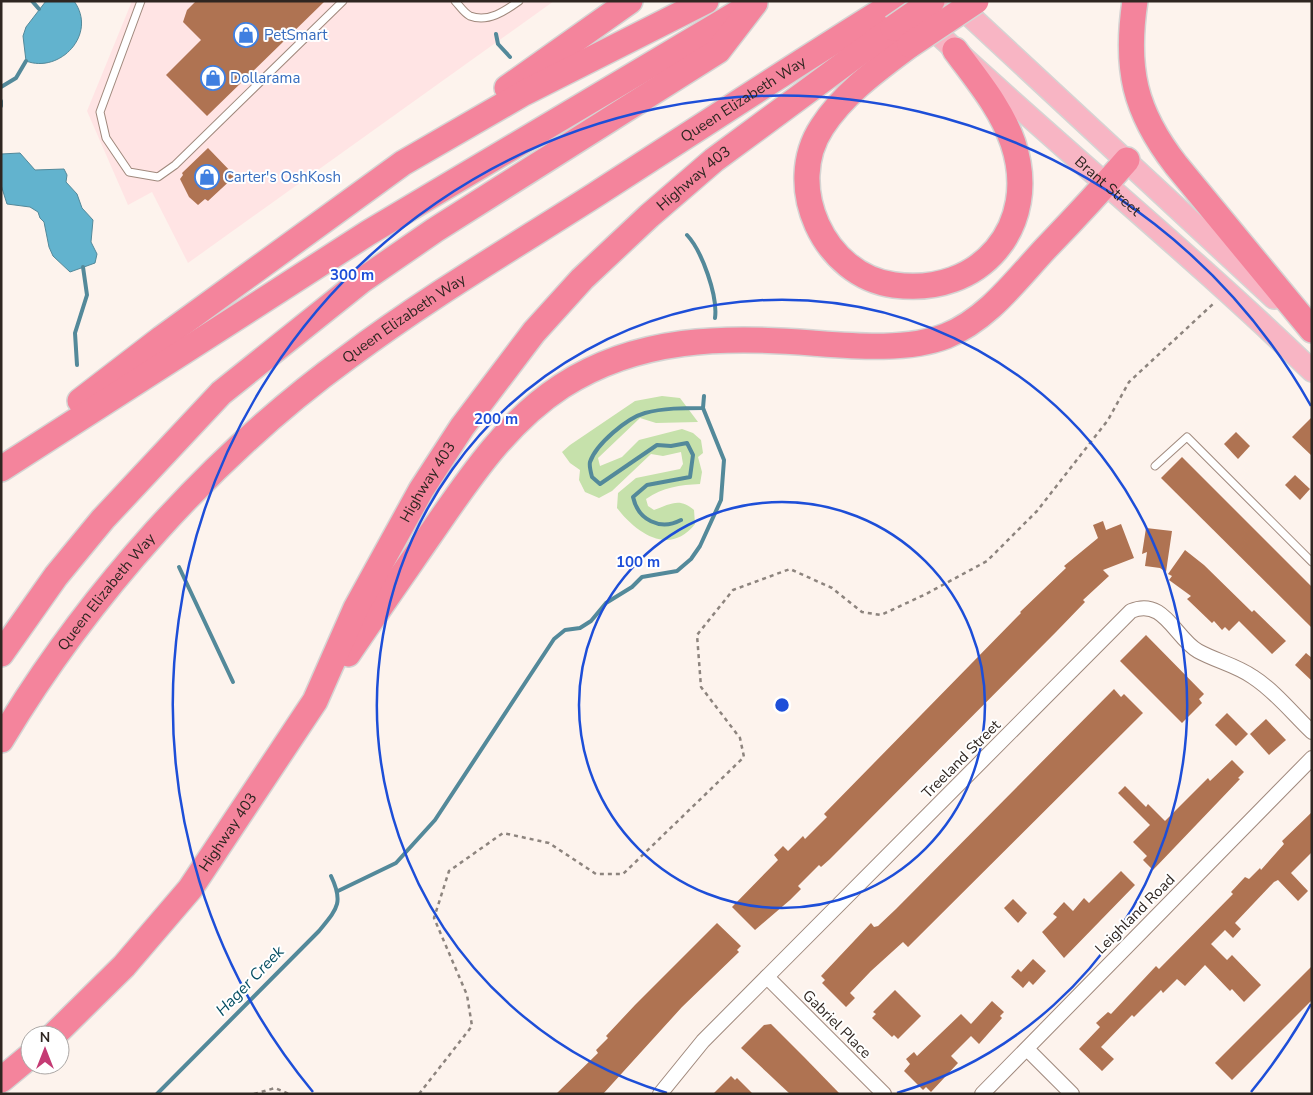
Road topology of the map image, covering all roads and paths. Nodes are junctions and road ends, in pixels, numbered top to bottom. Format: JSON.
{"nodes":[{"id":1,"x":141,"y":1,"type":"edge"},
{"id":2,"x":343,"y":1,"type":"edge"},
{"id":3,"x":455,"y":1,"type":"edge"},
{"id":4,"x":519,"y":1,"type":"edge"},
{"id":5,"x":630,"y":1,"type":"edge"},
{"id":6,"x":706,"y":1,"type":"edge"},
{"id":7,"x":904,"y":1,"type":"edge"},
{"id":8,"x":932,"y":1,"type":"edge"},
{"id":9,"x":954,"y":1,"type":"edge"},
{"id":10,"x":976,"y":1,"type":"edge"},
{"id":11,"x":1135,"y":1,"type":"edge"},
{"id":12,"x":756,"y":2,"type":"edge"},
{"id":13,"x":890,"y":15,"type":"edge"},
{"id":14,"x":956,"y":50,"type":"junction"},
{"id":15,"x":1127,"y":160,"type":"junction"},
{"id":16,"x":403,"y":163,"type":"junction"},
{"id":17,"x":1106,"y":184,"type":"junction"},
{"id":18,"x":1225,"y":292,"type":"junction"},
{"id":19,"x":1312,"y":332,"type":"edge"},
{"id":20,"x":1312,"y":370,"type":"edge"},
{"id":21,"x":1,"y":460,"type":"edge"},
{"id":22,"x":1155,"y":466,"type":"dead end"},
{"id":23,"x":1,"y":469,"type":"edge"},
{"id":24,"x":1312,"y":562,"type":"edge"},
{"id":25,"x":1,"y":654,"type":"edge"},
{"id":26,"x":315,"y":701,"type":"junction"},
{"id":27,"x":1312,"y":732,"type":"edge"},
{"id":28,"x":1,"y":740,"type":"edge"},
{"id":29,"x":1312,"y":758,"type":"edge"},
{"id":30,"x":767,"y":977,"type":"junction"},
{"id":31,"x":64,"y":1025,"type":"edge"},
{"id":32,"x":1028,"y":1050,"type":"junction"},
{"id":33,"x":20,"y":1064,"type":"edge"},
{"id":34,"x":1,"y":1080,"type":"edge"},
{"id":35,"x":254,"y":1094,"type":"edge"},
{"id":36,"x":289,"y":1094,"type":"edge"},
{"id":37,"x":419,"y":1094,"type":"edge"},
{"id":38,"x":660,"y":1094,"type":"edge"},
{"id":39,"x":884,"y":1094,"type":"edge"},
{"id":40,"x":982,"y":1094,"type":"edge"},
{"id":41,"x":1072,"y":1094,"type":"edge"}],
"edges":[{"from":1,"to":2,"type":"lane"},
{"from":3,"to":4,"type":"lane"},
{"from":5,"to":16,"type":"highway"},
{"from":6,"to":16,"type":"highway"},
{"from":7,"to":14,"type":"main road","name":"Brant Street"},
{"from":8,"to":13,"type":"highway","name":"Highway 403","bridge":true},
{"from":9,"to":15,"type":"main road","name":"Brant Street"},
{"from":10,"to":14,"type":"highway","bridge":true},
{"from":11,"to":19,"type":"highway"},
{"from":12,"to":23,"type":"highway"},
{"from":12,"to":25,"type":"highway"},
{"from":13,"to":26,"type":"highway","name":"Highway 403"},
{"from":13,"to":28,"type":"highway","name":"Queen Elizabeth Way"},
{"from":14,"to":17,"type":"main road","name":"Brant Street"},
{"from":15,"to":17,"type":"highway"},
{"from":15,"to":19,"type":"main road","name":"Brant Street"},
{"from":16,"to":21,"type":"highway"},
{"from":17,"to":18,"type":"main road","name":"Brant Street"},
{"from":17,"to":26,"type":"highway"},
{"from":18,"to":20,"type":"main road","name":"Brant Street"},
{"from":18,"to":37,"type":"path"},
{"from":22,"to":24,"type":"lane"},
{"from":26,"to":31,"type":"highway","name":"Highway 403"},
{"from":27,"to":30,"type":"street","name":"Treeland Street"},
{"from":29,"to":32,"type":"street","name":"Leighland Road"},
{"from":30,"to":38,"type":"street","name":"Treeland Street"},
{"from":30,"to":39,"type":"street","name":"Gabriel Place"},
{"from":32,"to":40,"type":"street","name":"Leighland Road"},
{"from":32,"to":41,"type":"street"},
{"from":33,"to":34,"type":"highway"},
{"from":35,"to":36,"type":"path"}]}
